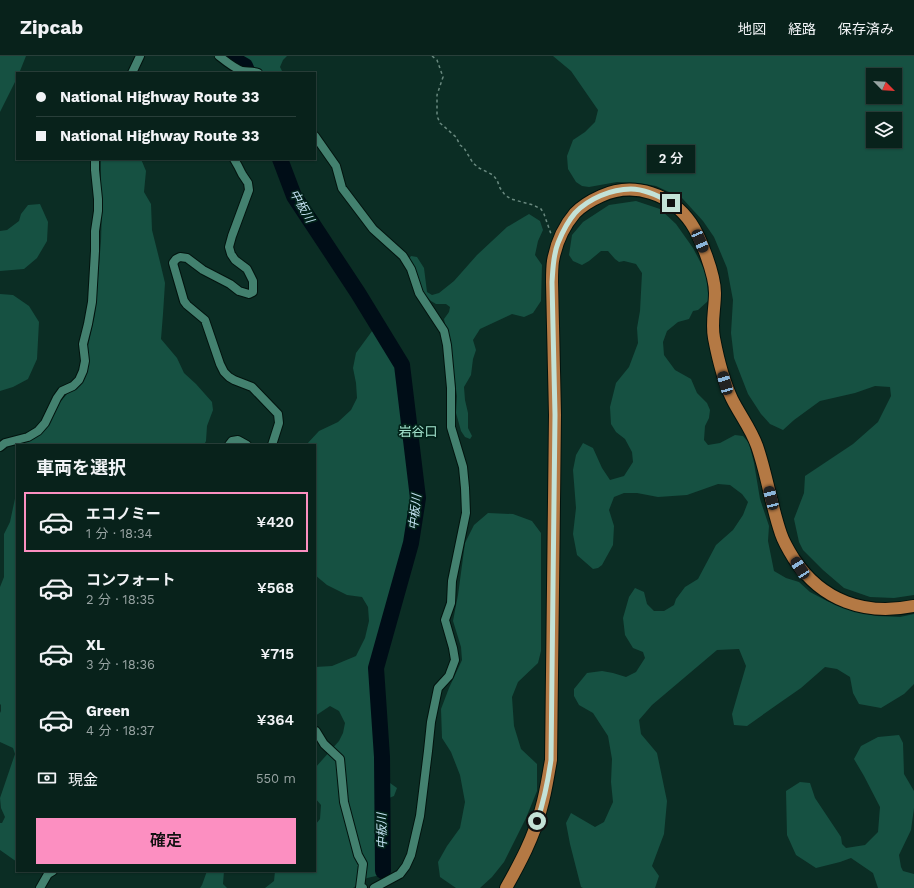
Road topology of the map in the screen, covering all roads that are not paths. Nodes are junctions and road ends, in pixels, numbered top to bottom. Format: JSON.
{"nodes":[{"id":1,"x":140,"y":56,"type":"edge"},
{"id":2,"x":219,"y":56,"type":"edge"},
{"id":3,"x":133,"y":72,"type":"edge"},
{"id":4,"x":256,"y":72,"type":"edge"},
{"id":5,"x":316,"y":137,"type":"edge"},
{"id":6,"x":95,"y":160,"type":"edge"},
{"id":7,"x":235,"y":160,"type":"edge"},
{"id":8,"x":230,"y":444,"type":"edge"},
{"id":9,"x":245,"y":444,"type":"edge"},
{"id":10,"x":272,"y":444,"type":"edge"},
{"id":11,"x":0,"y":447,"type":"edge"},
{"id":12,"x":914,"y":606,"type":"edge"},
{"id":13,"x":316,"y":731,"type":"edge"},
{"id":14,"x":51,"y":872,"type":"edge"},
{"id":15,"x":40,"y":888,"type":"edge"},
{"id":16,"x":363,"y":888,"type":"edge"},
{"id":17,"x":374,"y":888,"type":"edge"},
{"id":18,"x":506,"y":888,"type":"edge"}],
"edges":[{"from":1,"to":3,"type":"street"},
{"from":2,"to":4,"type":"street"},
{"from":5,"to":17,"type":"street"},
{"from":6,"to":11,"type":"street"},
{"from":7,"to":10,"type":"street"},
{"from":8,"to":9,"type":"street"},
{"from":12,"to":18,"type":"highway"},
{"from":13,"to":16,"type":"street"},
{"from":14,"to":15,"type":"street"}]}
